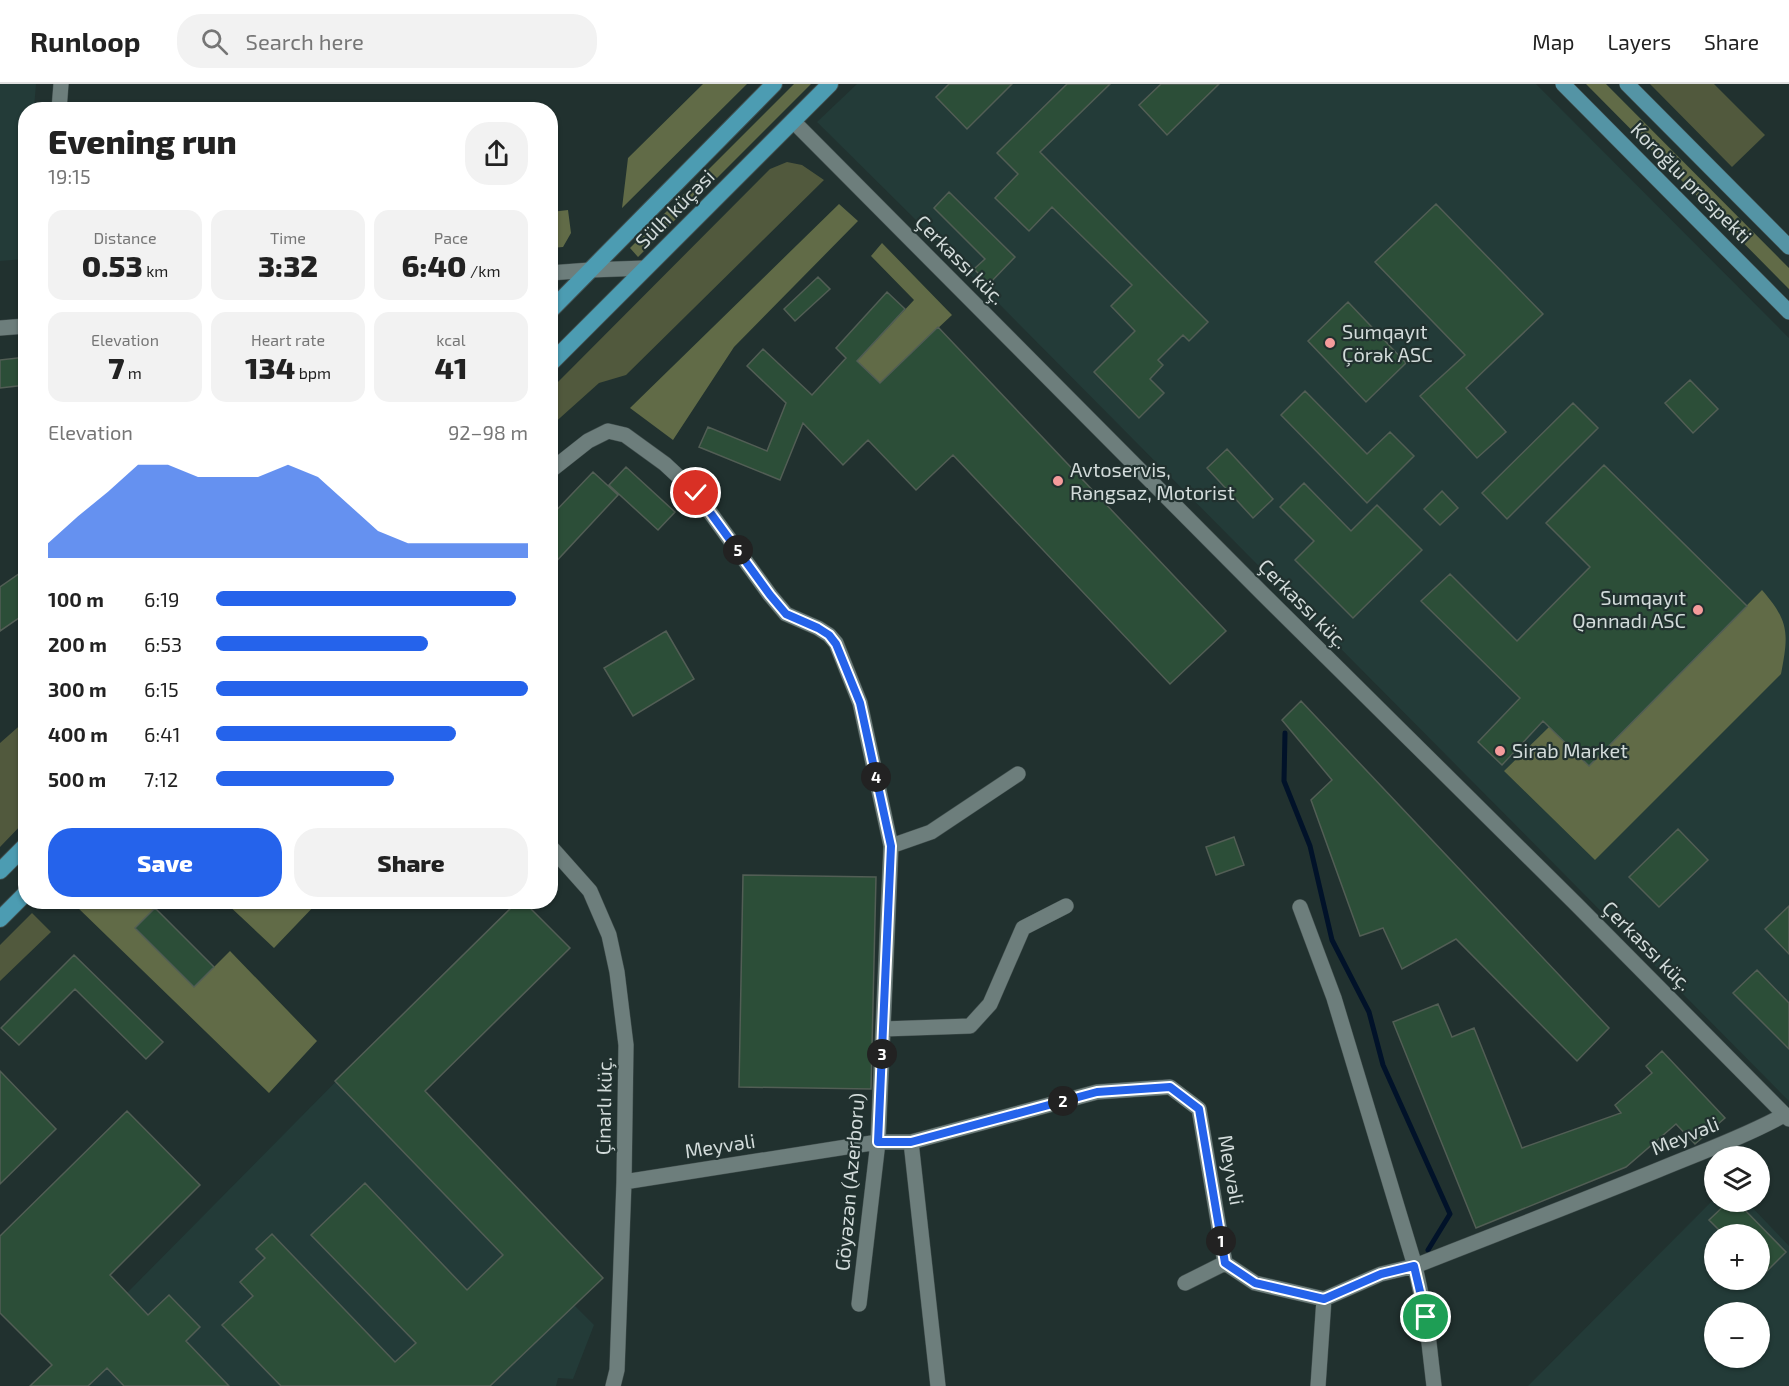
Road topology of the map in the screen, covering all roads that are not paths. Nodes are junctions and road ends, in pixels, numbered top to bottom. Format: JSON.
{"nodes":[{"id":1,"x":61,"y":84,"type":"edge"},
{"id":2,"x":774,"y":84,"type":"edge"},
{"id":3,"x":830,"y":84,"type":"edge"},
{"id":4,"x":1563,"y":84,"type":"edge"},
{"id":5,"x":1628,"y":84,"type":"edge"},
{"id":6,"x":60,"y":102,"type":"edge"},
{"id":7,"x":793,"y":121,"type":"junction"},
{"id":8,"x":1789,"y":247,"type":"edge"},
{"id":9,"x":645,"y":268,"type":"junction"},
{"id":10,"x":590,"y":270,"type":"junction"},
{"id":11,"x":558,"y":272,"type":"edge"},
{"id":12,"x":558,"y":303,"type":"edge"},
{"id":13,"x":1789,"y":312,"type":"edge"},
{"id":14,"x":18,"y":327,"type":"edge"},
{"id":15,"x":0,"y":328,"type":"edge"},
{"id":16,"x":558,"y":356,"type":"edge"},
{"id":17,"x":558,"y":465,"type":"edge"},
{"id":18,"x":1018,"y":774,"type":"dead end"},
{"id":19,"x":891,"y":846,"type":"junction"},
{"id":20,"x":18,"y":853,"type":"edge"},
{"id":21,"x":558,"y":855,"type":"edge"},
{"id":22,"x":0,"y":871,"type":"edge"},
{"id":23,"x":18,"y":901,"type":"edge"},
{"id":24,"x":1066,"y":906,"type":"dead end"},
{"id":25,"x":1300,"y":907,"type":"dead end"},
{"id":26,"x":0,"y":919,"type":"edge"},
{"id":27,"x":883,"y":1029,"type":"junction"},
{"id":28,"x":1788,"y":1120,"type":"edge"},
{"id":29,"x":878,"y":1142,"type":"junction"},
{"id":30,"x":911,"y":1142,"type":"junction"},
{"id":31,"x":624,"y":1182,"type":"junction"},
{"id":32,"x":1225,"y":1263,"type":"junction"},
{"id":33,"x":1414,"y":1266,"type":"junction"},
{"id":34,"x":1185,"y":1282,"type":"dead end"},
{"id":35,"x":1324,"y":1299,"type":"junction"},
{"id":36,"x":859,"y":1304,"type":"dead end"},
{"id":37,"x":613,"y":1386,"type":"edge"},
{"id":38,"x":938,"y":1386,"type":"edge"},
{"id":39,"x":1318,"y":1386,"type":"edge"},
{"id":40,"x":1434,"y":1386,"type":"edge"}],
"edges":[{"from":1,"to":6,"type":"street"},
{"from":2,"to":10,"type":"highway","name":"Sülh küçəsi"},
{"from":3,"to":7,"type":"highway","name":"Sülh küçəsi"},
{"from":4,"to":13,"type":"main road","name":"Koroğlu prospekti"},
{"from":5,"to":8,"type":"main road","name":"Koroğlu prospekti"},
{"from":7,"to":9,"type":"highway","name":"Sülh küçəsi"},
{"from":7,"to":28,"type":"street","name":"Çerkassı küç."},
{"from":9,"to":10,"type":"street"},
{"from":9,"to":16,"type":"highway","name":"Sülh küçəsi"},
{"from":10,"to":11,"type":"street"},
{"from":10,"to":12,"type":"highway","name":"Sülh küçəsi"},
{"from":14,"to":15,"type":"street"},
{"from":17,"to":19,"type":"street","name":"Göyəzən (Azerboru)"},
{"from":18,"to":19,"type":"street"},
{"from":19,"to":27,"type":"street","name":"Göyəzən (Azerboru)"},
{"from":20,"to":22,"type":"highway"},
{"from":21,"to":31,"type":"street","name":"Çinarlı küç."},
{"from":23,"to":26,"type":"highway"},
{"from":24,"to":27,"type":"street"},
{"from":25,"to":33,"type":"street"},
{"from":27,"to":29,"type":"street","name":"Göyəzən (Azerboru)"},
{"from":28,"to":33,"type":"street","name":"Meyvəli"},
{"from":29,"to":30,"type":"street","name":"Meyvəli"},
{"from":29,"to":31,"type":"street","name":"Meyvəli"},
{"from":29,"to":36,"type":"street","name":"Göyəzən (Azerboru)"},
{"from":30,"to":32,"type":"street","name":"Meyvəli"},
{"from":30,"to":38,"type":"street"},
{"from":31,"to":37,"type":"street","name":"Çinarlı küç."},
{"from":32,"to":34,"type":"street"},
{"from":32,"to":35,"type":"street"},
{"from":33,"to":35,"type":"street","name":"Meyvəli"},
{"from":33,"to":40,"type":"street"},
{"from":35,"to":39,"type":"street"}]}
